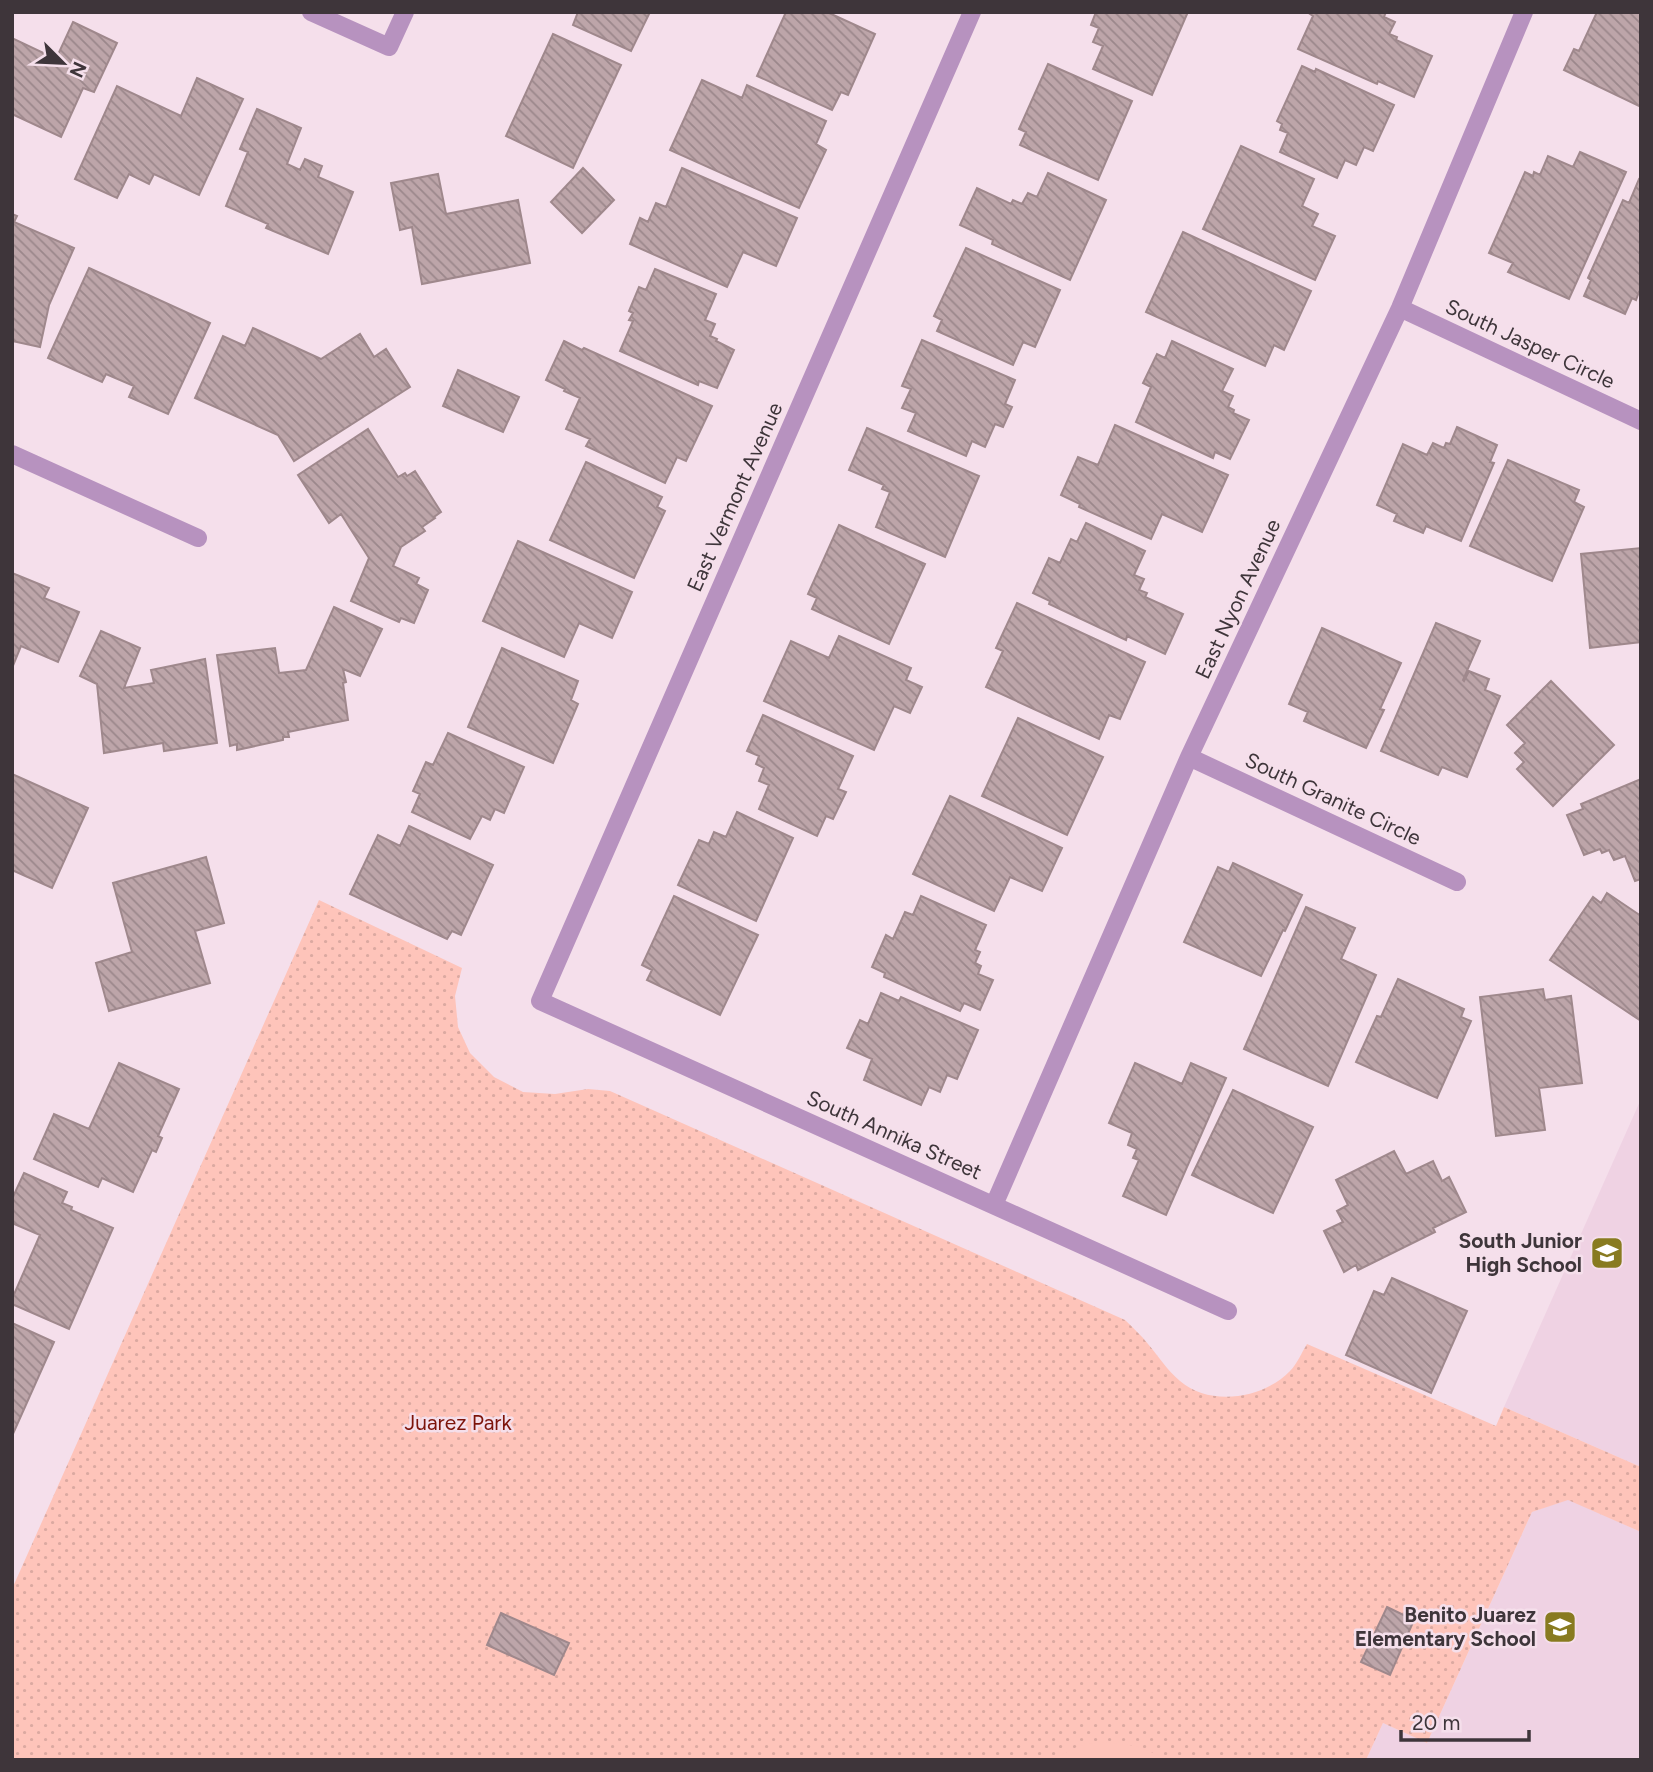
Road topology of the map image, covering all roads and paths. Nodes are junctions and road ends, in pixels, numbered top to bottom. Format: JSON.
{"nodes":[{"id":1,"x":311,"y":12,"type":"edge"},
{"id":2,"x":405,"y":12,"type":"edge"},
{"id":3,"x":972,"y":12,"type":"edge"},
{"id":4,"x":1524,"y":12,"type":"edge"},
{"id":5,"x":1400,"y":308,"type":"junction"},
{"id":6,"x":1641,"y":421,"type":"edge"},
{"id":7,"x":12,"y":454,"type":"edge"},
{"id":8,"x":198,"y":538,"type":"dead end"},
{"id":9,"x":1189,"y":757,"type":"junction"},
{"id":10,"x":1457,"y":882,"type":"dead end"},
{"id":11,"x":540,"y":1001,"type":"joint"},
{"id":12,"x":994,"y":1205,"type":"junction"},
{"id":13,"x":1228,"y":1311,"type":"dead end"}],
"edges":[{"from":1,"to":2,"type":"street"},
{"from":3,"to":11,"type":"street","name":"East Vermont Avenue"},
{"from":4,"to":5,"type":"street","name":"East Nyon Avenue"},
{"from":5,"to":6,"type":"street","name":"South Jasper Circle"},
{"from":5,"to":9,"type":"street","name":"East Nyon Avenue"},
{"from":7,"to":8,"type":"street"},
{"from":9,"to":10,"type":"street","name":"South Granite Circle"},
{"from":9,"to":12,"type":"street","name":"East Nyon Avenue"},
{"from":11,"to":12,"type":"street","name":"South Annika Street"},
{"from":12,"to":13,"type":"street","name":"South Annika Street"}]}
